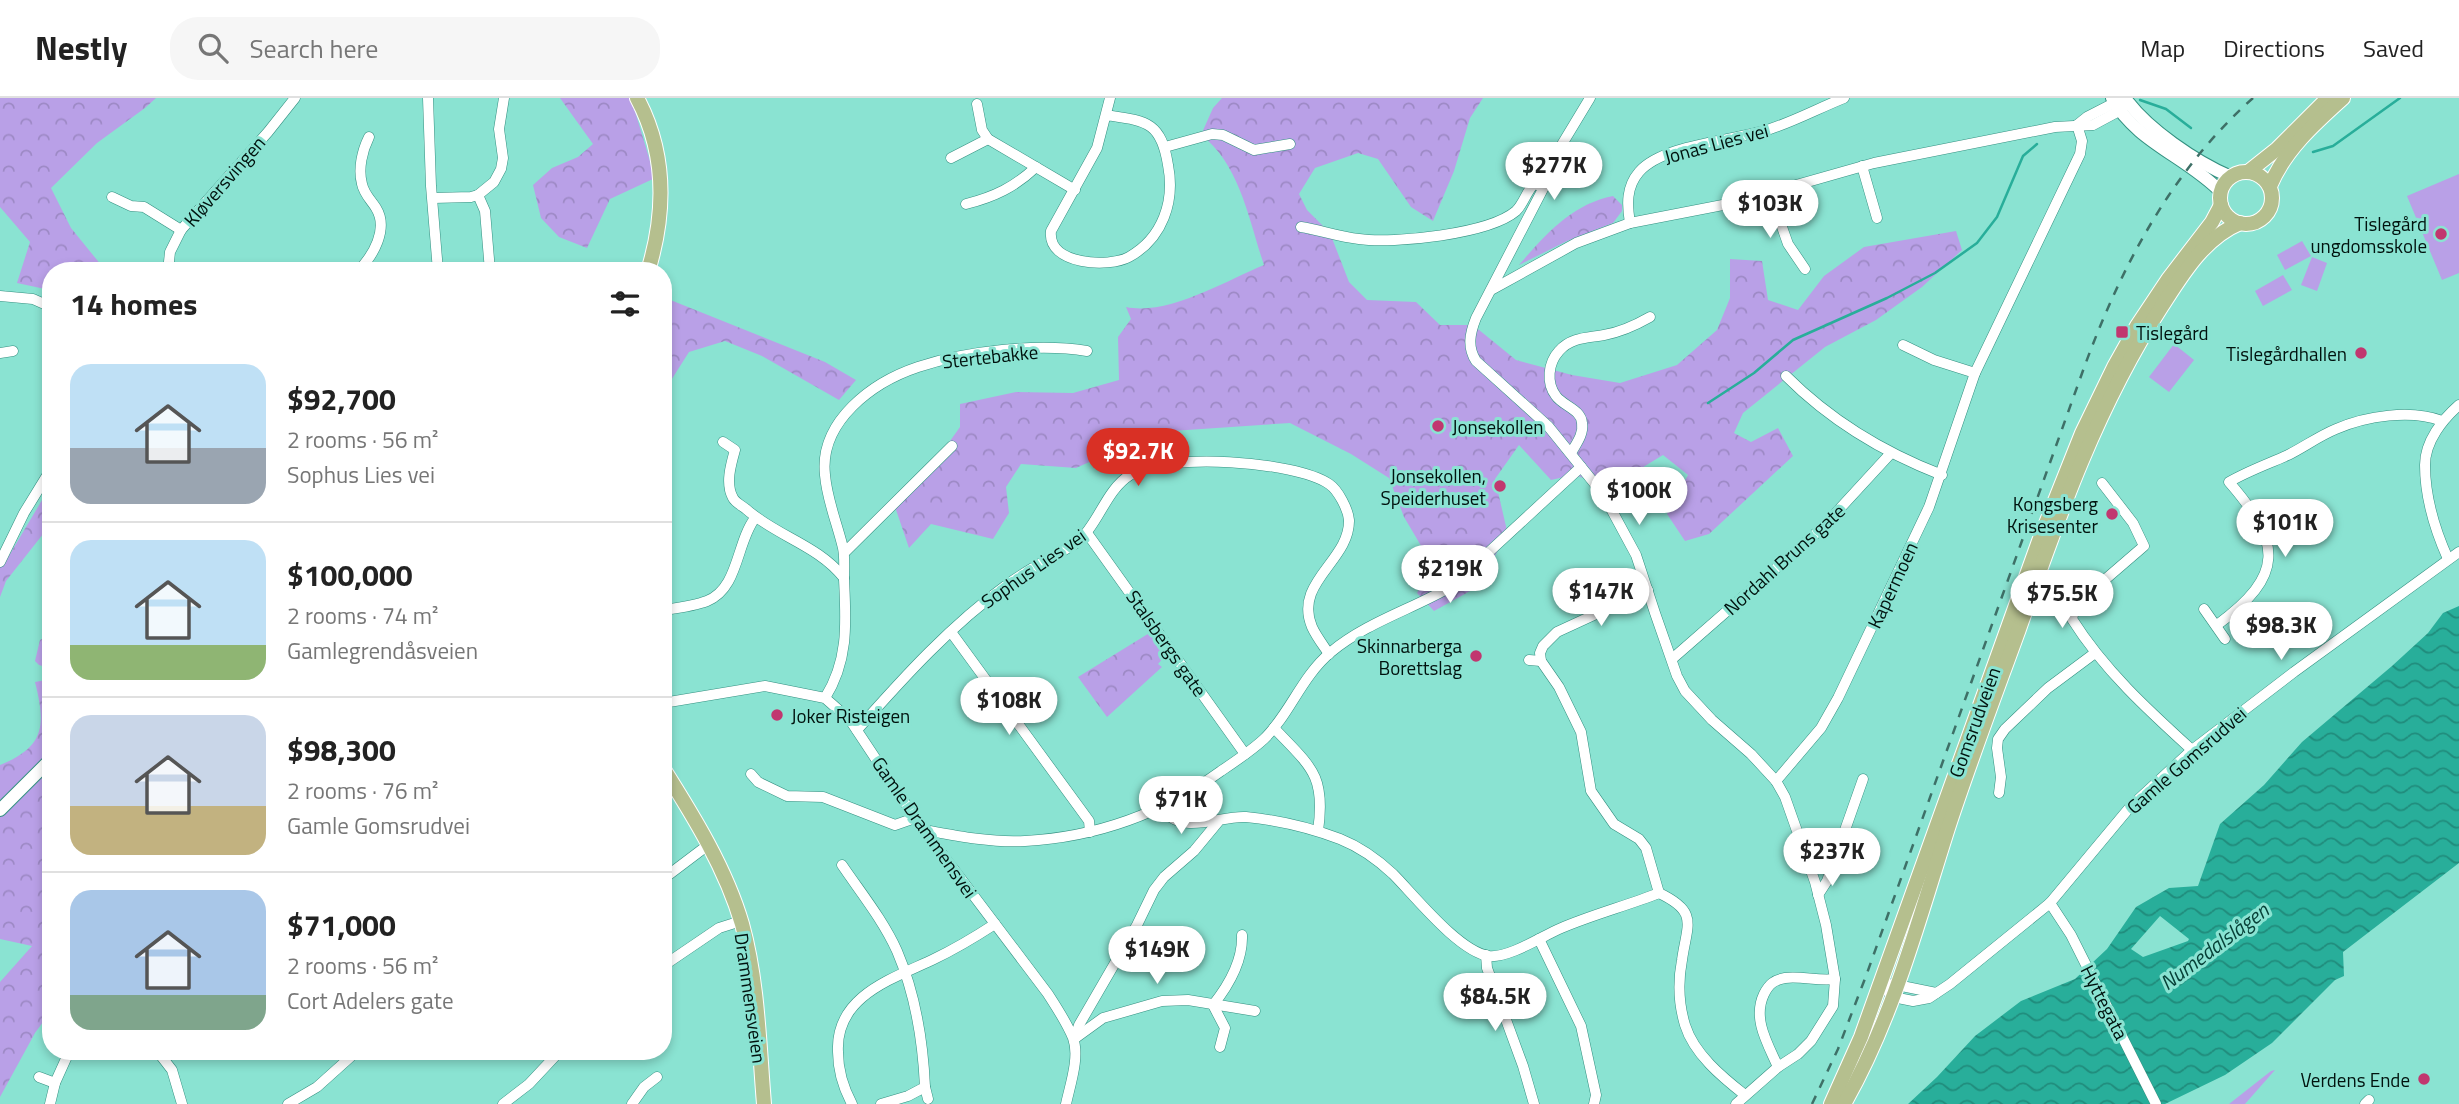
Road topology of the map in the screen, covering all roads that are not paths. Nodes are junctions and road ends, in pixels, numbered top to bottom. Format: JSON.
{"nodes":[{"id":1,"x":295,"y":98,"type":"edge"},
{"id":2,"x":428,"y":98,"type":"edge"},
{"id":3,"x":504,"y":98,"type":"edge"},
{"id":4,"x":637,"y":98,"type":"edge"},
{"id":5,"x":1110,"y":98,"type":"edge"},
{"id":6,"x":1590,"y":98,"type":"edge"},
{"id":7,"x":1844,"y":98,"type":"edge"},
{"id":8,"x":2328,"y":98,"type":"edge"},
{"id":9,"x":2343,"y":98,"type":"edge"},
{"id":10,"x":2119,"y":102,"type":"edge"},
{"id":11,"x":977,"y":104,"type":"dead end"},
{"id":12,"x":1106,"y":115,"type":"junction"},
{"id":13,"x":2077,"y":125,"type":"junction"},
{"id":14,"x":369,"y":137,"type":"dead end"},
{"id":15,"x":988,"y":139,"type":"junction"},
{"id":16,"x":1290,"y":144,"type":"dead end"},
{"id":17,"x":1165,"y":148,"type":"junction"},
{"id":18,"x":951,"y":158,"type":"dead end"},
{"id":19,"x":1862,"y":166,"type":"junction"},
{"id":20,"x":1036,"y":167,"type":"junction"},
{"id":21,"x":2248,"y":172,"type":"junction"},
{"id":22,"x":2231,"y":177,"type":"junction"},
{"id":23,"x":1544,"y":187,"type":"junction"},
{"id":24,"x":2270,"y":187,"type":"junction"},
{"id":25,"x":1075,"y":190,"type":"junction"},
{"id":26,"x":1770,"y":193,"type":"junction"},
{"id":27,"x":478,"y":195,"type":"junction"},
{"id":28,"x":112,"y":197,"type":"dead end"},
{"id":29,"x":433,"y":198,"type":"junction"},
{"id":30,"x":2221,"y":199,"type":"junction"},
{"id":31,"x":966,"y":204,"type":"dead end"},
{"id":32,"x":1877,"y":218,"type":"dead end"},
{"id":33,"x":1630,"y":223,"type":"junction"},
{"id":34,"x":2240,"y":223,"type":"junction"},
{"id":35,"x":1300,"y":227,"type":"dead end"},
{"id":36,"x":181,"y":230,"type":"junction"},
{"id":37,"x":169,"y":262,"type":"edge"},
{"id":38,"x":365,"y":262,"type":"edge"},
{"id":39,"x":437,"y":262,"type":"edge"},
{"id":40,"x":489,"y":262,"type":"edge"},
{"id":41,"x":650,"y":262,"type":"edge"},
{"id":42,"x":1805,"y":269,"type":"dead end"},
{"id":43,"x":1492,"y":289,"type":"junction"},
{"id":44,"x":0,"y":296,"type":"edge"},
{"id":45,"x":42,"y":303,"type":"edge"},
{"id":46,"x":1650,"y":317,"type":"dead end"},
{"id":47,"x":1903,"y":345,"type":"dead end"},
{"id":48,"x":13,"y":351,"type":"dead end"},
{"id":49,"x":1087,"y":351,"type":"dead end"},
{"id":50,"x":0,"y":354,"type":"edge"},
{"id":51,"x":1975,"y":373,"type":"junction"},
{"id":52,"x":1786,"y":376,"type":"dead end"},
{"id":53,"x":2459,"y":405,"type":"edge"},
{"id":54,"x":2442,"y":421,"type":"junction"},
{"id":55,"x":723,"y":442,"type":"dead end"},
{"id":56,"x":953,"y":446,"type":"dead end"},
{"id":57,"x":1571,"y":453,"type":"junction"},
{"id":58,"x":1891,"y":453,"type":"junction"},
{"id":59,"x":1581,"y":467,"type":"junction"},
{"id":60,"x":1942,"y":475,"type":"junction"},
{"id":61,"x":42,"y":484,"type":"edge"},
{"id":62,"x":2102,"y":484,"type":"dead end"},
{"id":63,"x":755,"y":518,"type":"junction"},
{"id":64,"x":1087,"y":533,"type":"junction"},
{"id":65,"x":2459,"y":552,"type":"edge"},
{"id":66,"x":844,"y":554,"type":"junction"},
{"id":67,"x":2448,"y":559,"type":"junction"},
{"id":68,"x":0,"y":562,"type":"edge"},
{"id":69,"x":844,"y":578,"type":"junction"},
{"id":70,"x":1648,"y":590,"type":"junction"},
{"id":71,"x":672,"y":608,"type":"edge"},
{"id":72,"x":2204,"y":609,"type":"dead end"},
{"id":73,"x":2217,"y":625,"type":"junction"},
{"id":74,"x":951,"y":632,"type":"junction"},
{"id":75,"x":2225,"y":639,"type":"dead end"},
{"id":76,"x":2095,"y":653,"type":"junction"},
{"id":77,"x":1329,"y":654,"type":"junction"},
{"id":78,"x":1672,"y":659,"type":"junction"},
{"id":79,"x":1529,"y":660,"type":"dead end"},
{"id":80,"x":1541,"y":661,"type":"junction"},
{"id":81,"x":825,"y":698,"type":"junction"},
{"id":82,"x":672,"y":703,"type":"edge"},
{"id":83,"x":1274,"y":728,"type":"junction"},
{"id":84,"x":858,"y":730,"type":"junction"},
{"id":85,"x":2192,"y":750,"type":"junction"},
{"id":86,"x":1245,"y":754,"type":"junction"},
{"id":87,"x":42,"y":768,"type":"edge"},
{"id":88,"x":751,"y":774,"type":"dead end"},
{"id":89,"x":1863,"y":779,"type":"dead end"},
{"id":90,"x":1776,"y":781,"type":"junction"},
{"id":91,"x":672,"y":784,"type":"edge"},
{"id":92,"x":672,"y":792,"type":"edge"},
{"id":93,"x":1999,"y":793,"type":"dead end"},
{"id":94,"x":1162,"y":808,"type":"junction"},
{"id":95,"x":0,"y":810,"type":"edge"},
{"id":96,"x":692,"y":818,"type":"junction"},
{"id":97,"x":915,"y":818,"type":"junction"},
{"id":98,"x":1218,"y":822,"type":"junction"},
{"id":99,"x":925,"y":830,"type":"junction"},
{"id":100,"x":1318,"y":831,"type":"junction"},
{"id":101,"x":1090,"y":832,"type":"junction"},
{"id":102,"x":708,"y":845,"type":"junction"},
{"id":103,"x":842,"y":865,"type":"dead end"},
{"id":104,"x":672,"y":873,"type":"edge"},
{"id":105,"x":1659,"y":893,"type":"junction"},
{"id":106,"x":1818,"y":895,"type":"junction"},
{"id":107,"x":2050,"y":903,"type":"junction"},
{"id":108,"x":741,"y":921,"type":"junction"},
{"id":109,"x":995,"y":924,"type":"junction"},
{"id":110,"x":1242,"y":935,"type":"dead end"},
{"id":111,"x":1539,"y":939,"type":"junction"},
{"id":112,"x":1486,"y":956,"type":"junction"},
{"id":113,"x":672,"y":959,"type":"edge"},
{"id":114,"x":904,"y":973,"type":"junction"},
{"id":115,"x":1835,"y":979,"type":"junction"},
{"id":116,"x":1880,"y":984,"type":"junction"},
{"id":117,"x":1895,"y":990,"type":"junction"},
{"id":118,"x":1213,"y":1005,"type":"junction"},
{"id":119,"x":1255,"y":1011,"type":"dead end"},
{"id":120,"x":1074,"y":1040,"type":"junction"},
{"id":121,"x":1220,"y":1047,"type":"dead end"},
{"id":122,"x":65,"y":1060,"type":"edge"},
{"id":123,"x":164,"y":1060,"type":"edge"},
{"id":124,"x":347,"y":1060,"type":"edge"},
{"id":125,"x":552,"y":1060,"type":"edge"},
{"id":126,"x":1778,"y":1068,"type":"junction"},
{"id":127,"x":39,"y":1077,"type":"dead end"},
{"id":128,"x":657,"y":1077,"type":"dead end"},
{"id":129,"x":55,"y":1083,"type":"junction"},
{"id":130,"x":925,"y":1087,"type":"junction"},
{"id":131,"x":1745,"y":1094,"type":"junction"},
{"id":132,"x":928,"y":1099,"type":"dead end"},
{"id":133,"x":50,"y":1104,"type":"edge"},
{"id":134,"x":182,"y":1104,"type":"edge"},
{"id":135,"x":288,"y":1104,"type":"edge"},
{"id":136,"x":503,"y":1104,"type":"edge"},
{"id":137,"x":632,"y":1104,"type":"edge"},
{"id":138,"x":764,"y":1104,"type":"edge"},
{"id":139,"x":852,"y":1104,"type":"edge"},
{"id":140,"x":881,"y":1104,"type":"edge"},
{"id":141,"x":1066,"y":1104,"type":"edge"},
{"id":142,"x":1534,"y":1104,"type":"edge"},
{"id":143,"x":1594,"y":1104,"type":"edge"},
{"id":144,"x":1736,"y":1104,"type":"edge"},
{"id":145,"x":1831,"y":1104,"type":"edge"},
{"id":146,"x":1844,"y":1104,"type":"edge"},
{"id":147,"x":2156,"y":1104,"type":"edge"}],
"edges":[{"from":1,"to":36,"type":"street","name":"Kløversvingen"},
{"from":2,"to":29,"type":"street"},
{"from":3,"to":27,"type":"street"},
{"from":4,"to":41,"type":"main road"},
{"from":5,"to":12,"type":"street"},
{"from":6,"to":23,"type":"street"},
{"from":7,"to":33,"type":"street","name":"Jonas Lies vei"},
{"from":8,"to":21,"type":"main road"},
{"from":9,"to":24,"type":"main road"},
{"from":10,"to":13,"type":"street"},
{"from":10,"to":22,"type":"street"},
{"from":10,"to":30,"type":"street"},
{"from":11,"to":15,"type":"street"},
{"from":12,"to":17,"type":"street"},
{"from":12,"to":25,"type":"street"},
{"from":13,"to":19,"type":"street"},
{"from":13,"to":51,"type":"street","name":"Kapermoen"},
{"from":14,"to":38,"type":"street"},
{"from":15,"to":18,"type":"street"},
{"from":15,"to":20,"type":"street"},
{"from":16,"to":17,"type":"street"},
{"from":17,"to":25,"type":"street"},
{"from":19,"to":26,"type":"street"},
{"from":19,"to":32,"type":"street"},
{"from":20,"to":25,"type":"street"},
{"from":20,"to":31,"type":"street"},
{"from":21,"to":22,"type":"main road"},
{"from":21,"to":24,"type":"main road"},
{"from":22,"to":30,"type":"main road"},
{"from":23,"to":35,"type":"street"},
{"from":23,"to":43,"type":"street"},
{"from":24,"to":34,"type":"main road"},
{"from":26,"to":33,"type":"street"},
{"from":26,"to":42,"type":"street"},
{"from":27,"to":29,"type":"street"},
{"from":27,"to":40,"type":"street"},
{"from":28,"to":36,"type":"street"},
{"from":29,"to":39,"type":"street"},
{"from":30,"to":34,"type":"main road"},
{"from":30,"to":116,"type":"main road","name":"Gomsrudveien"},
{"from":33,"to":43,"type":"street"},
{"from":34,"to":117,"type":"main road","name":"Gomsrudveien"},
{"from":36,"to":37,"type":"street","name":"Kløversvingen"},
{"from":43,"to":57,"type":"street"},
{"from":44,"to":45,"type":"street"},
{"from":46,"to":57,"type":"street"},
{"from":47,"to":51,"type":"street"},
{"from":48,"to":50,"type":"street"},
{"from":49,"to":66,"type":"street","name":"Stertebakke"},
{"from":51,"to":60,"type":"street","name":"Kapermoen"},
{"from":52,"to":58,"type":"street"},
{"from":53,"to":54,"type":"street"},
{"from":54,"to":67,"type":"street"},
{"from":54,"to":73,"type":"street"},
{"from":55,"to":63,"type":"street"},
{"from":56,"to":66,"type":"street"},
{"from":57,"to":59,"type":"street"},
{"from":58,"to":60,"type":"street"},
{"from":58,"to":78,"type":"street","name":"Nordahl Bruns gate"},
{"from":59,"to":70,"type":"street"},
{"from":59,"to":77,"type":"street"},
{"from":60,"to":90,"type":"street","name":"Kapermoen"},
{"from":61,"to":68,"type":"street"},
{"from":62,"to":76,"type":"street"},
{"from":63,"to":69,"type":"street"},
{"from":63,"to":71,"type":"street"},
{"from":64,"to":74,"type":"street","name":"Sophus Lies vei"},
{"from":64,"to":77,"type":"street","name":"Sophus Lies vei"},
{"from":64,"to":86,"type":"street","name":"Stalsbergs gate"},
{"from":65,"to":67,"type":"street","name":"Gamle Gomsrudvei"},
{"from":66,"to":69,"type":"street","name":"Stertebakke"},
{"from":67,"to":85,"type":"street","name":"Gamle Gomsrudvei"},
{"from":69,"to":81,"type":"street","name":"Stertebakke"},
{"from":70,"to":78,"type":"street"},
{"from":70,"to":80,"type":"street"},
{"from":72,"to":73,"type":"street"},
{"from":73,"to":75,"type":"street"},
{"from":74,"to":84,"type":"street","name":"Sophus Lies vei"},
{"from":74,"to":101,"type":"street"},
{"from":76,"to":85,"type":"street"},
{"from":76,"to":93,"type":"street"},
{"from":77,"to":83,"type":"street"},
{"from":78,"to":90,"type":"street"},
{"from":79,"to":80,"type":"street"},
{"from":80,"to":105,"type":"street"},
{"from":81,"to":82,"type":"street","name":"Gamle Drammensvei"},
{"from":81,"to":84,"type":"street","name":"Gamle Drammensvei"},
{"from":83,"to":86,"type":"street"},
{"from":83,"to":100,"type":"street"},
{"from":84,"to":97,"type":"street","name":"Gamle Drammensvei"},
{"from":85,"to":107,"type":"street","name":"Gamle Gomsrudvei"},
{"from":86,"to":94,"type":"street"},
{"from":87,"to":95,"type":"street"},
{"from":88,"to":97,"type":"street"},
{"from":89,"to":106,"type":"street"},
{"from":90,"to":106,"type":"street"},
{"from":91,"to":96,"type":"main road","name":"Drammensveien"},
{"from":92,"to":96,"type":"main road","name":"Drammensveien"},
{"from":94,"to":98,"type":"street"},
{"from":94,"to":101,"type":"street"},
{"from":96,"to":102,"type":"main road","name":"Drammensveien"},
{"from":97,"to":99,"type":"street","name":"Gamle Drammensvei"},
{"from":98,"to":100,"type":"street"},
{"from":98,"to":120,"type":"street"},
{"from":99,"to":101,"type":"street"},
{"from":99,"to":109,"type":"street","name":"Gamle Drammensvei"},
{"from":100,"to":112,"type":"street"},
{"from":102,"to":104,"type":"street"},
{"from":102,"to":108,"type":"main road","name":"Drammensveien"},
{"from":103,"to":114,"type":"street"},
{"from":105,"to":111,"type":"street"},
{"from":105,"to":131,"type":"street"},
{"from":106,"to":115,"type":"street"},
{"from":107,"to":117,"type":"street","name":"Gamle Gomsrudvei"},
{"from":107,"to":147,"type":"street","name":"Hyttegata"},
{"from":108,"to":113,"type":"street"},
{"from":108,"to":138,"type":"main road","name":"Drammensveien"},
{"from":109,"to":114,"type":"street"},
{"from":109,"to":120,"type":"street","name":"Gamle Drammensvei"},
{"from":110,"to":118,"type":"street"},
{"from":111,"to":112,"type":"street"},
{"from":111,"to":143,"type":"street"},
{"from":112,"to":142,"type":"street"},
{"from":114,"to":130,"type":"street"},
{"from":114,"to":139,"type":"street"},
{"from":115,"to":126,"type":"street"},
{"from":115,"to":126,"type":"street"},
{"from":116,"to":117,"type":"street"},
{"from":116,"to":145,"type":"main road","name":"Gomsrudveien"},
{"from":117,"to":146,"type":"main road","name":"Gomsrudveien"},
{"from":118,"to":119,"type":"street"},
{"from":118,"to":120,"type":"street"},
{"from":118,"to":121,"type":"street"},
{"from":120,"to":141,"type":"street"},
{"from":122,"to":129,"type":"street"},
{"from":123,"to":134,"type":"street"},
{"from":124,"to":135,"type":"street"},
{"from":125,"to":136,"type":"street"},
{"from":126,"to":131,"type":"street"},
{"from":127,"to":129,"type":"street"},
{"from":128,"to":137,"type":"street"},
{"from":129,"to":133,"type":"street"},
{"from":130,"to":132,"type":"street"},
{"from":130,"to":140,"type":"street"},
{"from":131,"to":144,"type":"street"}]}
